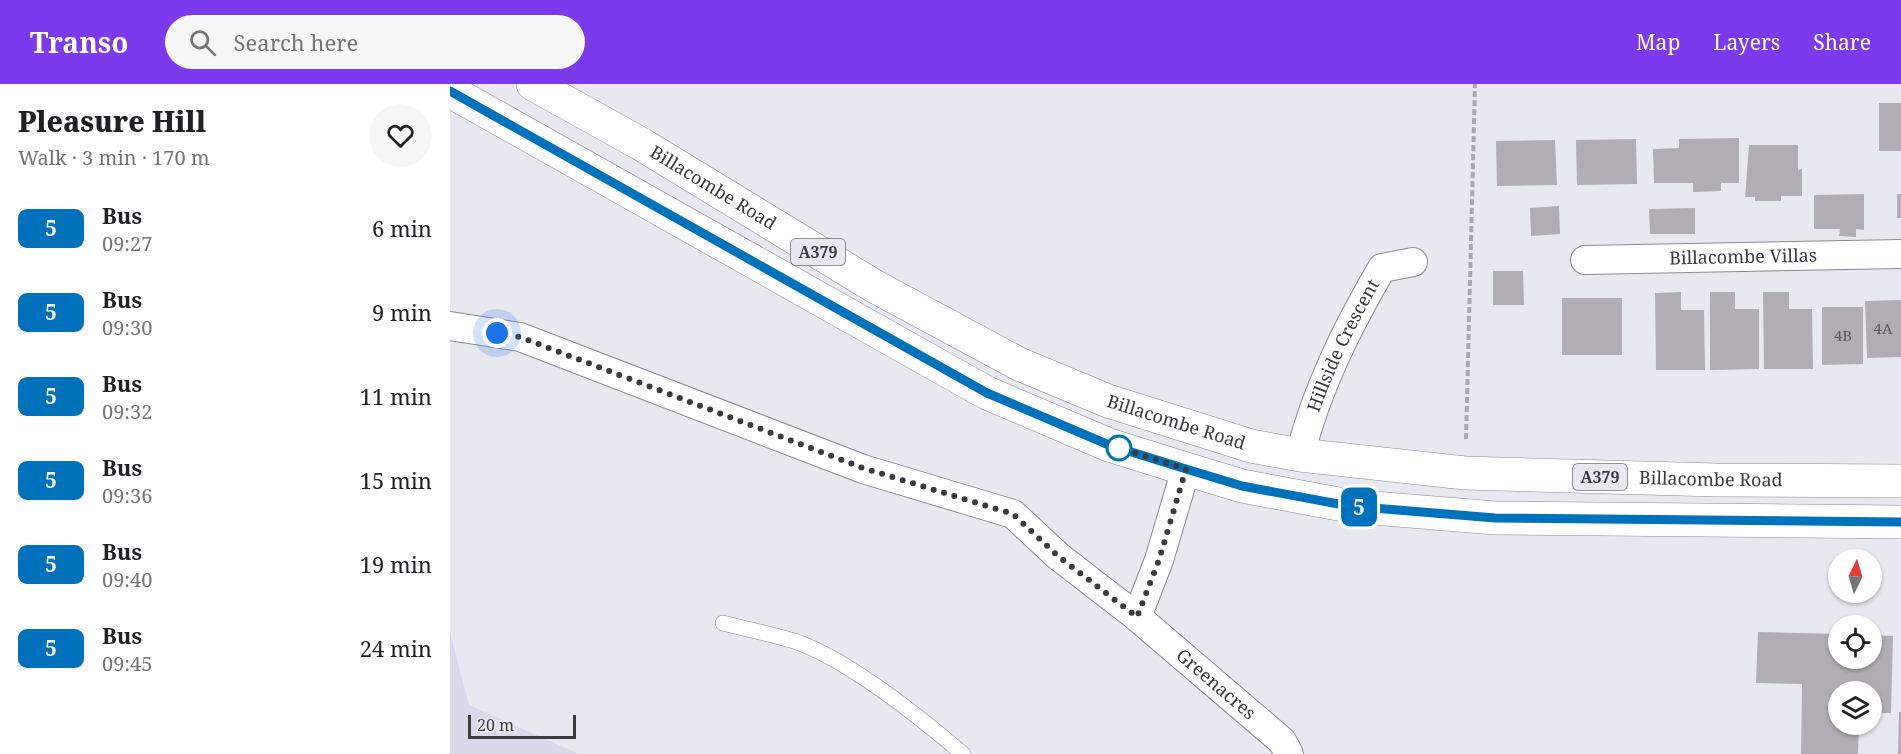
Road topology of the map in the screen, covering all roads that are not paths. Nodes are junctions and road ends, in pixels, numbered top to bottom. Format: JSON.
{"nodes":[{"id":1,"x":533,"y":84,"type":"edge"},
{"id":2,"x":450,"y":90,"type":"edge"},
{"id":3,"x":1901,"y":254,"type":"edge"},
{"id":4,"x":1585,"y":260,"type":"dead end"},
{"id":5,"x":1413,"y":262,"type":"dead end"},
{"id":6,"x":450,"y":326,"type":"edge"},
{"id":7,"x":1300,"y":455,"type":"junction"},
{"id":8,"x":1186,"y":469,"type":"junction"},
{"id":9,"x":1901,"y":481,"type":"edge"},
{"id":10,"x":1901,"y":522,"type":"edge"},
{"id":11,"x":1137,"y":617,"type":"junction"},
{"id":12,"x":723,"y":623,"type":"dead end"},
{"id":13,"x":963,"y":754,"type":"edge"},
{"id":14,"x":1289,"y":754,"type":"edge"}],
"edges":[{"from":1,"to":7,"type":"main road","name":"Billacombe Road","number":"A379"},
{"from":2,"to":8,"type":"main road","number":"A379"},
{"from":3,"to":4,"type":"street","name":"Billacombe Villas"},
{"from":5,"to":7,"type":"street","name":"Hillside Crescent"},
{"from":6,"to":11,"type":"street","name":"Greenacres"},
{"from":7,"to":9,"type":"main road","name":"Billacombe Road","number":"A379"},
{"from":8,"to":10,"type":"main road","number":"A379"},
{"from":8,"to":11,"type":"street"},
{"from":11,"to":14,"type":"street","name":"Greenacres"},
{"from":12,"to":13,"type":"lane"}]}
